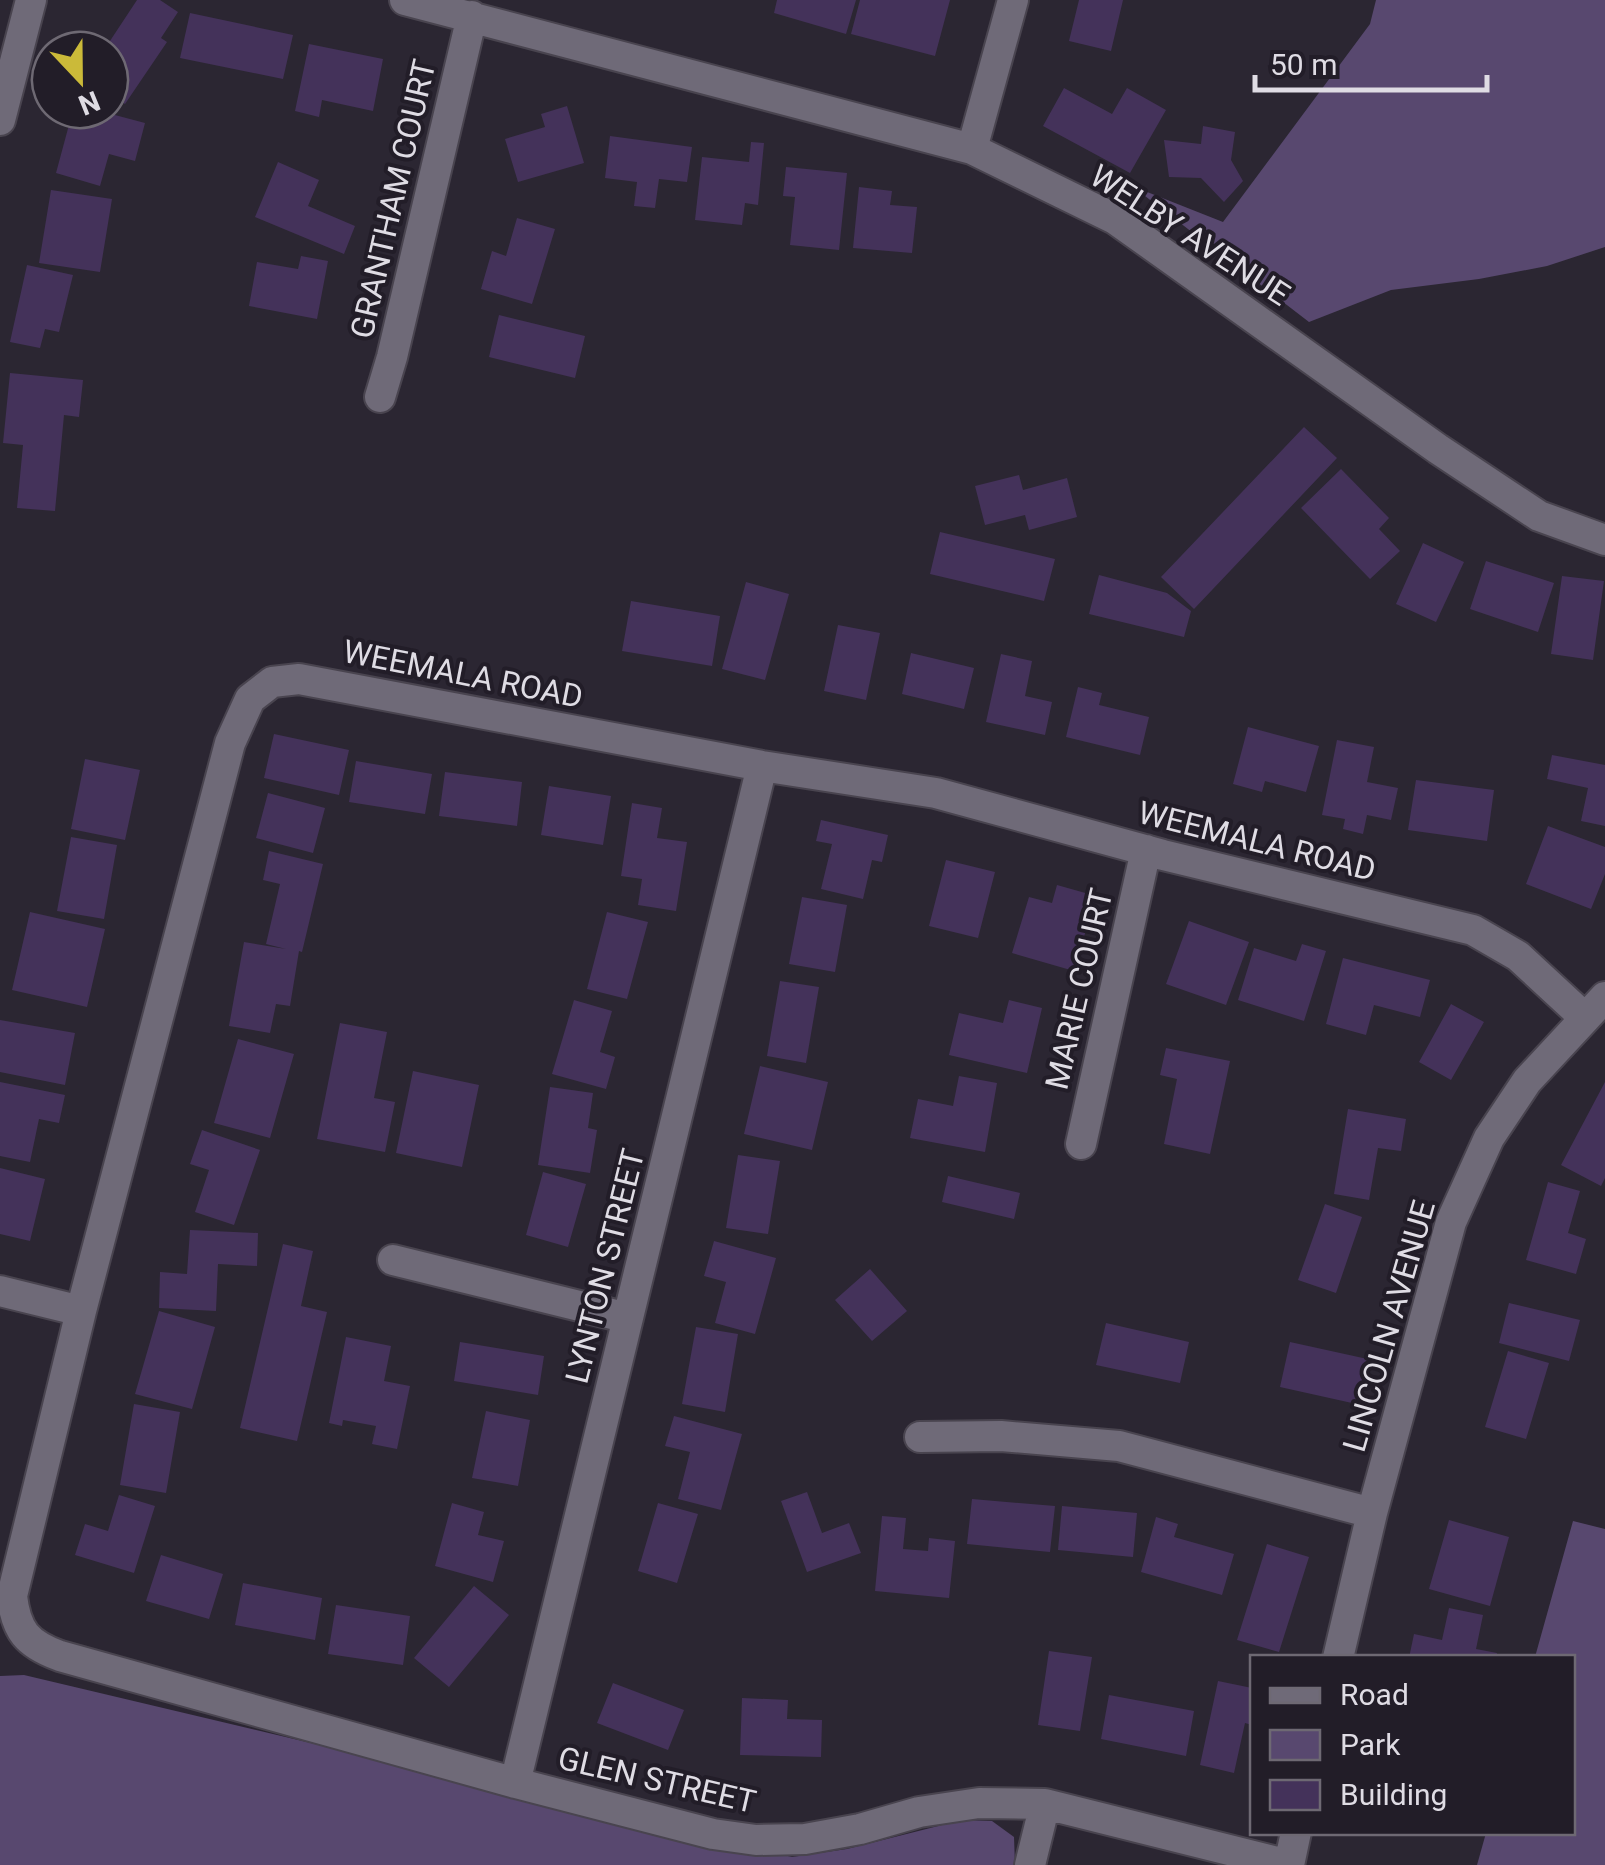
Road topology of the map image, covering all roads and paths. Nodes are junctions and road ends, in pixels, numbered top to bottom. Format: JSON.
{"nodes":[{"id":1,"x":31,"y":0,"type":"edge"},
{"id":2,"x":405,"y":0,"type":"edge"},
{"id":3,"x":1013,"y":0,"type":"edge"},
{"id":4,"x":472,"y":16,"type":"junction"},
{"id":5,"x":0,"y":120,"type":"edge"},
{"id":6,"x":972,"y":149,"type":"junction"},
{"id":7,"x":380,"y":398,"type":"dead end"},
{"id":8,"x":1605,"y":540,"type":"edge"},
{"id":9,"x":762,"y":766,"type":"junction"},
{"id":10,"x":1146,"y":850,"type":"junction"},
{"id":11,"x":1595,"y":1007,"type":"edge"},
{"id":12,"x":1081,"y":1144,"type":"dead end"},
{"id":13,"x":392,"y":1260,"type":"dead end"},
{"id":14,"x":0,"y":1291,"type":"edge"},
{"id":15,"x":81,"y":1310,"type":"junction"},
{"id":16,"x":628,"y":1318,"type":"junction"},
{"id":17,"x":920,"y":1437,"type":"dead end"},
{"id":18,"x":1372,"y":1513,"type":"junction"},
{"id":19,"x":22,"y":1633,"type":"joint"},
{"id":20,"x":1339,"y":1655,"type":"edge"},
{"id":21,"x":515,"y":1783,"type":"junction"},
{"id":22,"x":1045,"y":1804,"type":"junction"},
{"id":23,"x":1295,"y":1835,"type":"edge"},
{"id":24,"x":1030,"y":1865,"type":"edge"},
{"id":25,"x":1289,"y":1865,"type":"edge"}],
"edges":[{"from":1,"to":5,"type":"street"},
{"from":2,"to":4,"type":"street","name":"WELBY AVENUE"},
{"from":3,"to":6,"type":"street"},
{"from":4,"to":6,"type":"street","name":"WELBY AVENUE"},
{"from":4,"to":7,"type":"street","name":"GRANTHAM COURT"},
{"from":6,"to":8,"type":"street","name":"WELBY AVENUE"},
{"from":9,"to":10,"type":"street","name":"WEEMALA ROAD"},
{"from":9,"to":15,"type":"street","name":"WEEMALA ROAD"},
{"from":9,"to":16,"type":"street","name":"LYNTON STREET"},
{"from":10,"to":11,"type":"street","name":"WEEMALA ROAD"},
{"from":10,"to":12,"type":"street","name":"MARIE COURT"},
{"from":11,"to":18,"type":"street","name":"LINCOLN AVENUE"},
{"from":13,"to":16,"type":"street"},
{"from":14,"to":15,"type":"street"},
{"from":15,"to":19,"type":"street","name":"WEEMALA ROAD"},
{"from":16,"to":21,"type":"street","name":"LYNTON STREET"},
{"from":17,"to":18,"type":"street"},
{"from":18,"to":20,"type":"street","name":"LINCOLN AVENUE"},
{"from":19,"to":21,"type":"street","name":"GLEN STREET"},
{"from":21,"to":22,"type":"street","name":"GLEN STREET"},
{"from":22,"to":24,"type":"street"},
{"from":22,"to":25,"type":"street","name":"GLEN STREET"},
{"from":23,"to":25,"type":"street"}]}
